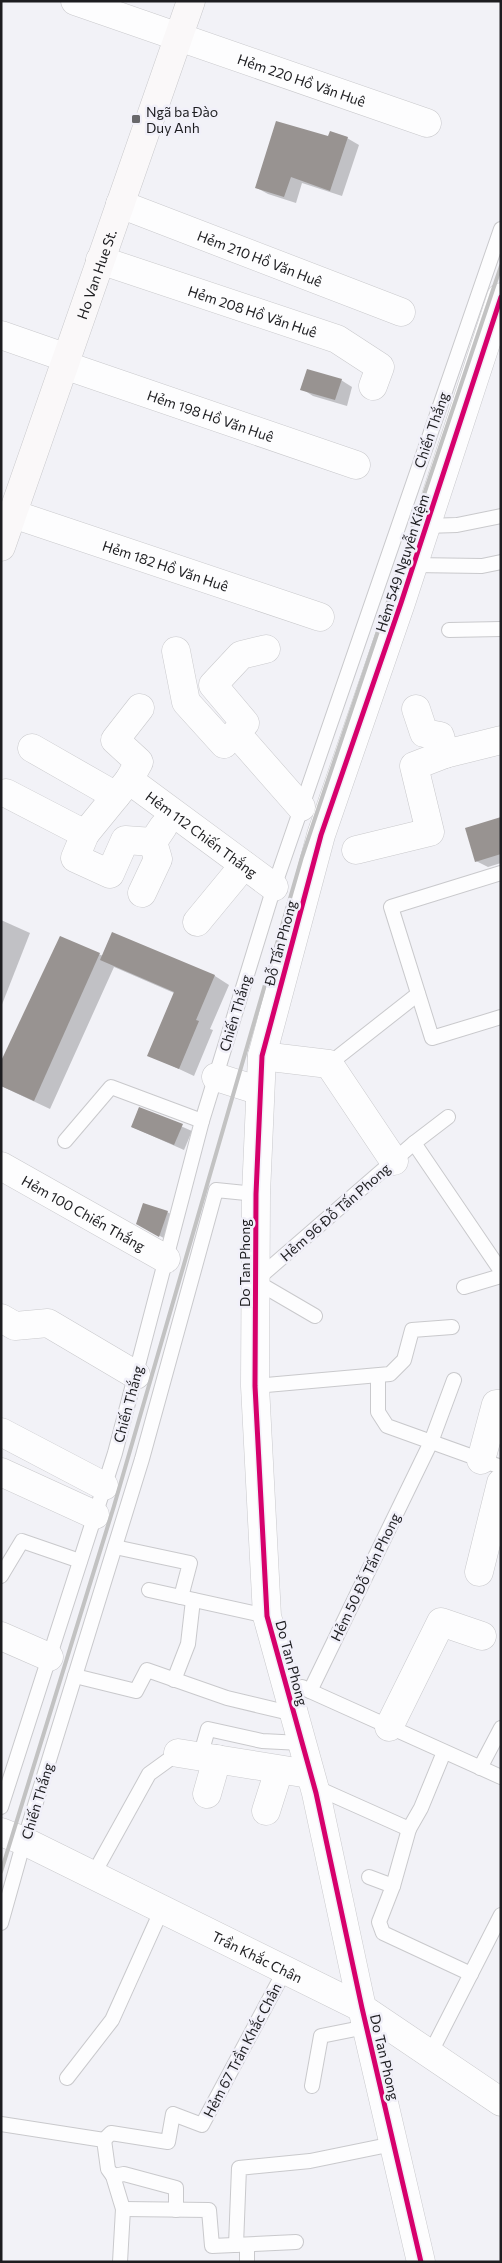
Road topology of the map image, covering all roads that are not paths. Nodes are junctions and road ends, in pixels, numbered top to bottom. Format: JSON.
{"nodes":[{"id":1,"x":75,"y":1,"type":"edge"},
{"id":2,"x":191,"y":1,"type":"edge"},
{"id":3,"x":177,"y":36,"type":"junction"},
{"id":4,"x":427,"y":123,"type":"dead end"},
{"id":5,"x":120,"y":204,"type":"junction"},
{"id":6,"x":501,"y":229,"type":"edge"},
{"id":7,"x":100,"y":260,"type":"junction"},
{"id":8,"x":501,"y":297,"type":"edge"},
{"id":9,"x":401,"y":312,"type":"dead end"},
{"id":10,"x":1,"y":335,"type":"edge"},
{"id":11,"x":66,"y":361,"type":"junction"},
{"id":12,"x":373,"y":386,"type":"dead end"},
{"id":13,"x":356,"y":465,"type":"dead end"},
{"id":14,"x":13,"y":514,"type":"junction"},
{"id":15,"x":501,"y":516,"type":"edge"},
{"id":16,"x":425,"y":526,"type":"junction"},
{"id":17,"x":1,"y":547,"type":"edge"},
{"id":18,"x":501,"y":562,"type":"edge"},
{"id":19,"x":413,"y":564,"type":"junction"},
{"id":20,"x":320,"y":617,"type":"dead end"},
{"id":21,"x":501,"y":629,"type":"edge"},
{"id":22,"x":449,"y":630,"type":"dead end"},
{"id":23,"x":266,"y":649,"type":"dead end"},
{"id":24,"x":176,"y":651,"type":"dead end"},
{"id":25,"x":140,"y":708,"type":"dead end"},
{"id":26,"x":416,"y":709,"type":"dead end"},
{"id":27,"x":236,"y":733,"type":"junction"},
{"id":28,"x":501,"y":740,"type":"edge"},
{"id":29,"x":32,"y":748,"type":"dead end"},
{"id":30,"x":445,"y":754,"type":"junction"},
{"id":31,"x":123,"y":788,"type":"junction"},
{"id":32,"x":6,"y":793,"type":"dead end"},
{"id":33,"x":301,"y":807,"type":"junction"},
{"id":34,"x":173,"y":813,"type":"junction"},
{"id":35,"x":85,"y":834,"type":"junction"},
{"id":36,"x":321,"y":836,"type":"joint"},
{"id":37,"x":153,"y":842,"type":"junction"},
{"id":38,"x":356,"y":850,"type":"dead end"},
{"id":39,"x":244,"y":865,"type":"junction"},
{"id":40,"x":501,"y":873,"type":"edge"},
{"id":41,"x":274,"y":887,"type":"junction"},
{"id":42,"x":142,"y":893,"type":"dead end"},
{"id":43,"x":197,"y":922,"type":"dead end"},
{"id":44,"x":418,"y":994,"type":"junction"},
{"id":45,"x":501,"y":1017,"type":"edge"},
{"id":46,"x":262,"y":1056,"type":"junction"},
{"id":47,"x":329,"y":1064,"type":"junction"},
{"id":48,"x":216,"y":1077,"type":"junction"},
{"id":49,"x":260,"y":1091,"type":"junction"},
{"id":50,"x":448,"y":1117,"type":"dead end"},
{"id":51,"x":202,"y":1122,"type":"junction"},
{"id":52,"x":65,"y":1141,"type":"dead end"},
{"id":53,"x":414,"y":1143,"type":"junction"},
{"id":54,"x":394,"y":1161,"type":"junction"},
{"id":55,"x":3,"y":1171,"type":"edge"},
{"id":56,"x":256,"y":1194,"type":"junction"},
{"id":57,"x":166,"y":1259,"type":"junction"},
{"id":58,"x":501,"y":1271,"type":"edge"},
{"id":59,"x":501,"y":1276,"type":"edge"},
{"id":60,"x":255,"y":1281,"type":"junction"},
{"id":61,"x":464,"y":1287,"type":"dead end"},
{"id":62,"x":315,"y":1316,"type":"dead end"},
{"id":63,"x":1,"y":1318,"type":"edge"},
{"id":64,"x":452,"y":1327,"type":"dead end"},
{"id":65,"x":136,"y":1375,"type":"junction"},
{"id":66,"x":378,"y":1376,"type":"junction"},
{"id":67,"x":454,"y":1380,"type":"dead end"},
{"id":68,"x":255,"y":1386,"type":"junction"},
{"id":69,"x":501,"y":1404,"type":"edge"},
{"id":70,"x":1,"y":1432,"type":"edge"},
{"id":71,"x":431,"y":1442,"type":"junction"},
{"id":72,"x":491,"y":1463,"type":"edge"},
{"id":73,"x":1,"y":1472,"type":"edge"},
{"id":74,"x":501,"y":1482,"type":"edge"},
{"id":75,"x":104,"y":1486,"type":"junction"},
{"id":76,"x":95,"y":1515,"type":"junction"},
{"id":77,"x":115,"y":1547,"type":"junction"},
{"id":78,"x":80,"y":1561,"type":"junction"},
{"id":79,"x":478,"y":1572,"type":"dead end"},
{"id":80,"x":1,"y":1576,"type":"edge"},
{"id":81,"x":150,"y":1590,"type":"dead end"},
{"id":82,"x":187,"y":1598,"type":"junction"},
{"id":83,"x":267,"y":1616,"type":"junction"},
{"id":84,"x":1,"y":1636,"type":"edge"},
{"id":85,"x":482,"y":1636,"type":"dead end"},
{"id":86,"x":49,"y":1657,"type":"junction"},
{"id":87,"x":75,"y":1676,"type":"junction"},
{"id":88,"x":174,"y":1680,"type":"junction"},
{"id":89,"x":297,"y":1698,"type":"junction"},
{"id":90,"x":389,"y":1727,"type":"junction"},
{"id":91,"x":501,"y":1728,"type":"edge"},
{"id":92,"x":301,"y":1744,"type":"junction"},
{"id":93,"x":444,"y":1752,"type":"junction"},
{"id":94,"x":198,"y":1756,"type":"junction"},
{"id":95,"x":480,"y":1768,"type":"junction"},
{"id":96,"x":279,"y":1770,"type":"junction"},
{"id":97,"x":501,"y":1777,"type":"edge"},
{"id":98,"x":312,"y":1784,"type":"junction"},
{"id":99,"x":207,"y":1794,"type":"dead end"},
{"id":100,"x":1,"y":1807,"type":"edge"},
{"id":101,"x":266,"y":1810,"type":"dead end"},
{"id":102,"x":409,"y":1829,"type":"junction"},
{"id":103,"x":13,"y":1836,"type":"edge"},
{"id":104,"x":93,"y":1875,"type":"junction"},
{"id":105,"x":369,"y":1877,"type":"dead end"},
{"id":106,"x":393,"y":1886,"type":"junction"},
{"id":107,"x":162,"y":1909,"type":"junction"},
{"id":108,"x":501,"y":1915,"type":"edge"},
{"id":109,"x":1,"y":1922,"type":"edge"},
{"id":110,"x":285,"y":1970,"type":"junction"},
{"id":111,"x":471,"y":1974,"type":"junction"},
{"id":112,"x":364,"y":2018,"type":"junction"},
{"id":113,"x":430,"y":2054,"type":"junction"},
{"id":114,"x":67,"y":2078,"type":"dead end"},
{"id":115,"x":312,"y":2086,"type":"dead end"},
{"id":116,"x":501,"y":2102,"type":"edge"},
{"id":117,"x":1,"y":2124,"type":"edge"},
{"id":118,"x":104,"y":2140,"type":"junction"},
{"id":119,"x":393,"y":2144,"type":"junction"},
{"id":120,"x":113,"y":2176,"type":"junction"},
{"id":121,"x":123,"y":2209,"type":"junction"},
{"id":122,"x":176,"y":2210,"type":"junction"},
{"id":123,"x":296,"y":2242,"type":"dead end"},
{"id":124,"x":241,"y":2246,"type":"junction"},
{"id":125,"x":120,"y":2262,"type":"edge"},
{"id":126,"x":247,"y":2262,"type":"edge"},
{"id":127,"x":421,"y":2262,"type":"edge"}],
"edges":[{"from":1,"to":3,"type":"street","name":"Hẻm 220 Hồ Văn Huê"},
{"from":2,"to":3,"type":"main road","name":"Ho Van Hue St."},
{"from":3,"to":4,"type":"street","name":"Hẻm 220 Hồ Văn Huê"},
{"from":3,"to":5,"type":"main road","name":"Ho Van Hue St."},
{"from":5,"to":7,"type":"main road","name":"Ho Van Hue St."},
{"from":5,"to":9,"type":"street","name":"Hẻm 210 Hồ Văn Huê"},
{"from":6,"to":33,"type":"lane","name":"Chiến Thắng"},
{"from":7,"to":11,"type":"main road","name":"Ho Van Hue St."},
{"from":7,"to":12,"type":"street","name":"Hẻm 208 Hồ Văn Huê"},
{"from":8,"to":16,"type":"street","name":"Hẻm 549 Nguyễn Kiệm"},
{"from":10,"to":11,"type":"street","name":"Hẻm 198 Hồ Văn Huê"},
{"from":11,"to":13,"type":"street","name":"Hẻm 198 Hồ Văn Huê"},
{"from":11,"to":14,"type":"main road","name":"Ho Van Hue St."},
{"from":14,"to":17,"type":"main road","name":"Ho Van Hue St."},
{"from":14,"to":20,"type":"street","name":"Hẻm 182 Hồ Văn Huê"},
{"from":15,"to":16,"type":"lane"},
{"from":16,"to":19,"type":"street","name":"Hẻm 549 Nguyễn Kiệm"},
{"from":18,"to":19,"type":"lane"},
{"from":19,"to":36,"type":"street","name":"Hẻm 549 Nguyễn Kiệm"},
{"from":21,"to":22,"type":"lane"},
{"from":23,"to":27,"type":"street"},
{"from":24,"to":27,"type":"street"},
{"from":25,"to":31,"type":"street"},
{"from":26,"to":30,"type":"street"},
{"from":27,"to":33,"type":"street"},
{"from":28,"to":30,"type":"street"},
{"from":29,"to":31,"type":"street","name":"Hẻm 112 Chiến Thắng"},
{"from":30,"to":38,"type":"street"},
{"from":31,"to":34,"type":"street","name":"Hẻm 112 Chiến Thắng"},
{"from":31,"to":35,"type":"street"},
{"from":32,"to":35,"type":"street"},
{"from":33,"to":41,"type":"lane","name":"Chiến Thắng"},
{"from":34,"to":37,"type":"street"},
{"from":34,"to":39,"type":"street","name":"Hẻm 112 Chiến Thắng"},
{"from":35,"to":37,"type":"street"},
{"from":36,"to":46,"type":"street","name":"Đỗ Tấn Phong"},
{"from":37,"to":42,"type":"street"},
{"from":39,"to":41,"type":"street","name":"Hẻm 112 Chiến Thắng"},
{"from":39,"to":43,"type":"street"},
{"from":40,"to":44,"type":"lane"},
{"from":41,"to":48,"type":"lane","name":"Chiến Thắng"},
{"from":44,"to":45,"type":"lane"},
{"from":44,"to":47,"type":"lane"},
{"from":46,"to":47,"type":"street"},
{"from":46,"to":49,"type":"street","name":"Do Tan Phong"},
{"from":47,"to":54,"type":"street"},
{"from":48,"to":49,"type":"street"},
{"from":48,"to":51,"type":"lane","name":"Chiến Thắng"},
{"from":49,"to":56,"type":"street","name":"Do Tan Phong"},
{"from":50,"to":53,"type":"lane","name":"Hẻm 96 Đỗ Tấn Phong"},
{"from":51,"to":52,"type":"lane"},
{"from":51,"to":57,"type":"lane","name":"Chiến Thắng"},
{"from":53,"to":54,"type":"lane","name":"Hẻm 96 Đỗ Tấn Phong"},
{"from":53,"to":58,"type":"lane"},
{"from":54,"to":60,"type":"lane","name":"Hẻm 96 Đỗ Tấn Phong"},
{"from":55,"to":57,"type":"street","name":"Hẻm 100 Chiến Thắng"},
{"from":56,"to":60,"type":"street","name":"Do Tan Phong"},
{"from":56,"to":77,"type":"lane","name":"Chiến Thắng"},
{"from":57,"to":65,"type":"lane","name":"Chiến Thắng"},
{"from":59,"to":61,"type":"lane"},
{"from":60,"to":62,"type":"lane"},
{"from":60,"to":68,"type":"street","name":"Do Tan Phong"},
{"from":63,"to":65,"type":"street"},
{"from":64,"to":66,"type":"lane"},
{"from":65,"to":75,"type":"lane","name":"Chiến Thắng"},
{"from":66,"to":68,"type":"lane"},
{"from":66,"to":71,"type":"lane"},
{"from":67,"to":71,"type":"lane","name":"Hẻm 50 Đỗ Tấn Phong"},
{"from":68,"to":83,"type":"street","name":"Do Tan Phong"},
{"from":69,"to":72,"type":"street"},
{"from":70,"to":75,"type":"street"},
{"from":71,"to":72,"type":"lane"},
{"from":71,"to":89,"type":"lane","name":"Hẻm 50 Đỗ Tấn Phong"},
{"from":73,"to":76,"type":"street"},
{"from":74,"to":79,"type":"street"},
{"from":75,"to":76,"type":"lane","name":"Chiến Thắng"},
{"from":76,"to":78,"type":"lane","name":"Chiến Thắng"},
{"from":77,"to":82,"type":"lane"},
{"from":77,"to":87,"type":"lane","name":"Chiến Thắng"},
{"from":78,"to":80,"type":"lane"},
{"from":78,"to":86,"type":"lane","name":"Chiến Thắng"},
{"from":81,"to":82,"type":"lane"},
{"from":82,"to":83,"type":"lane"},
{"from":82,"to":88,"type":"lane"},
{"from":83,"to":89,"type":"street","name":"Do Tan Phong"},
{"from":84,"to":86,"type":"street"},
{"from":85,"to":90,"type":"street"},
{"from":86,"to":100,"type":"lane","name":"Chiến Thắng"},
{"from":87,"to":88,"type":"lane"},
{"from":87,"to":103,"type":"lane","name":"Chiến Thắng"},
{"from":88,"to":89,"type":"lane"},
{"from":89,"to":90,"type":"lane"},
{"from":89,"to":92,"type":"street","name":"Do Tan Phong"},
{"from":90,"to":93,"type":"lane"},
{"from":91,"to":95,"type":"lane"},
{"from":92,"to":94,"type":"lane"},
{"from":92,"to":98,"type":"street","name":"Do Tan Phong"},
{"from":93,"to":95,"type":"lane"},
{"from":93,"to":102,"type":"lane"},
{"from":94,"to":96,"type":"street"},
{"from":94,"to":99,"type":"street"},
{"from":94,"to":104,"type":"lane"},
{"from":95,"to":97,"type":"lane"},
{"from":96,"to":98,"type":"street"},
{"from":96,"to":101,"type":"street"},
{"from":98,"to":102,"type":"lane"},
{"from":98,"to":112,"type":"street","name":"Do Tan Phong"},
{"from":102,"to":106,"type":"lane"},
{"from":103,"to":104,"type":"street","name":"Trần Khắc Chân"},
{"from":103,"to":109,"type":"lane","name":"Chiến Thắng"},
{"from":104,"to":107,"type":"street","name":"Trần Khắc Chân"},
{"from":105,"to":106,"type":"lane"},
{"from":106,"to":111,"type":"lane"},
{"from":107,"to":110,"type":"street","name":"Trần Khắc Chân"},
{"from":107,"to":114,"type":"lane"},
{"from":108,"to":111,"type":"lane"},
{"from":110,"to":112,"type":"street","name":"Trần Khắc Chân"},
{"from":110,"to":118,"type":"lane","name":"Hẻm 67 Trần Khắc Chân"},
{"from":111,"to":113,"type":"lane"},
{"from":112,"to":113,"type":"street","name":"Trần Khắc Chân"},
{"from":112,"to":115,"type":"lane"},
{"from":112,"to":119,"type":"street","name":"Do Tan Phong"},
{"from":113,"to":116,"type":"street","name":"Trần Khắc Chân"},
{"from":117,"to":118,"type":"lane"},
{"from":118,"to":120,"type":"lane"},
{"from":119,"to":124,"type":"lane"},
{"from":119,"to":127,"type":"street","name":"Do Tan Phong"},
{"from":120,"to":121,"type":"lane"},
{"from":120,"to":122,"type":"lane"},
{"from":121,"to":122,"type":"lane"},
{"from":121,"to":125,"type":"lane"},
{"from":122,"to":124,"type":"lane"},
{"from":123,"to":124,"type":"lane"},
{"from":124,"to":126,"type":"lane"}]}
